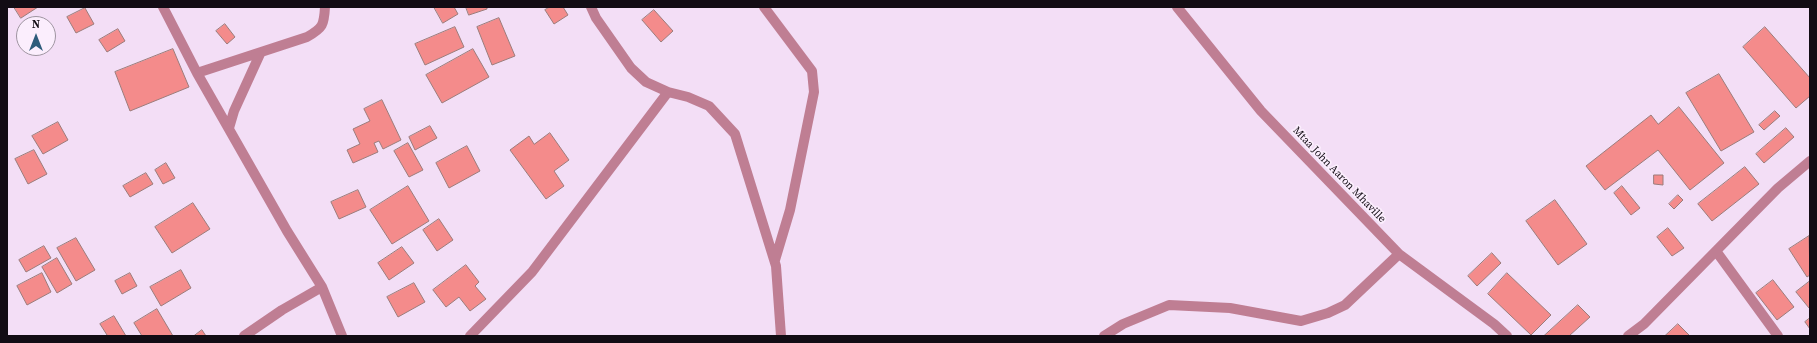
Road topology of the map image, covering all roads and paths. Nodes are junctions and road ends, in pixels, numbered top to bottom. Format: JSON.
{"nodes":[{"id":1,"x":163,"y":7,"type":"edge"},
{"id":2,"x":325,"y":7,"type":"edge"},
{"id":3,"x":591,"y":7,"type":"edge"},
{"id":4,"x":764,"y":7,"type":"edge"},
{"id":5,"x":1177,"y":7,"type":"edge"},
{"id":6,"x":260,"y":54,"type":"junction"},
{"id":7,"x":197,"y":73,"type":"junction"},
{"id":8,"x":668,"y":92,"type":"junction"},
{"id":9,"x":229,"y":128,"type":"junction"},
{"id":10,"x":1810,"y":161,"type":"edge"},
{"id":11,"x":1716,"y":251,"type":"junction"},
{"id":12,"x":1399,"y":254,"type":"junction"},
{"id":13,"x":775,"y":261,"type":"junction"},
{"id":14,"x":322,"y":287,"type":"junction"},
{"id":15,"x":244,"y":336,"type":"edge"},
{"id":16,"x":342,"y":336,"type":"edge"},
{"id":17,"x":470,"y":336,"type":"edge"},
{"id":18,"x":781,"y":336,"type":"edge"},
{"id":19,"x":1104,"y":336,"type":"edge"},
{"id":20,"x":1507,"y":336,"type":"edge"},
{"id":21,"x":1628,"y":336,"type":"edge"},
{"id":22,"x":1778,"y":336,"type":"edge"}],
"edges":[{"from":1,"to":7,"type":"street"},
{"from":2,"to":6,"type":"street"},
{"from":3,"to":8,"type":"street"},
{"from":4,"to":13,"type":"street"},
{"from":5,"to":12,"type":"street","name":"Mtaa John Aaron Mhaville"},
{"from":6,"to":7,"type":"street"},
{"from":6,"to":9,"type":"street"},
{"from":7,"to":9,"type":"street"},
{"from":8,"to":13,"type":"street"},
{"from":8,"to":17,"type":"street"},
{"from":9,"to":14,"type":"street"},
{"from":10,"to":11,"type":"street"},
{"from":11,"to":21,"type":"street"},
{"from":11,"to":22,"type":"street"},
{"from":12,"to":19,"type":"street"},
{"from":12,"to":20,"type":"street","name":"Mtaa John Aaron Mhaville"},
{"from":13,"to":18,"type":"street"},
{"from":14,"to":15,"type":"street"},
{"from":14,"to":16,"type":"street"}]}
